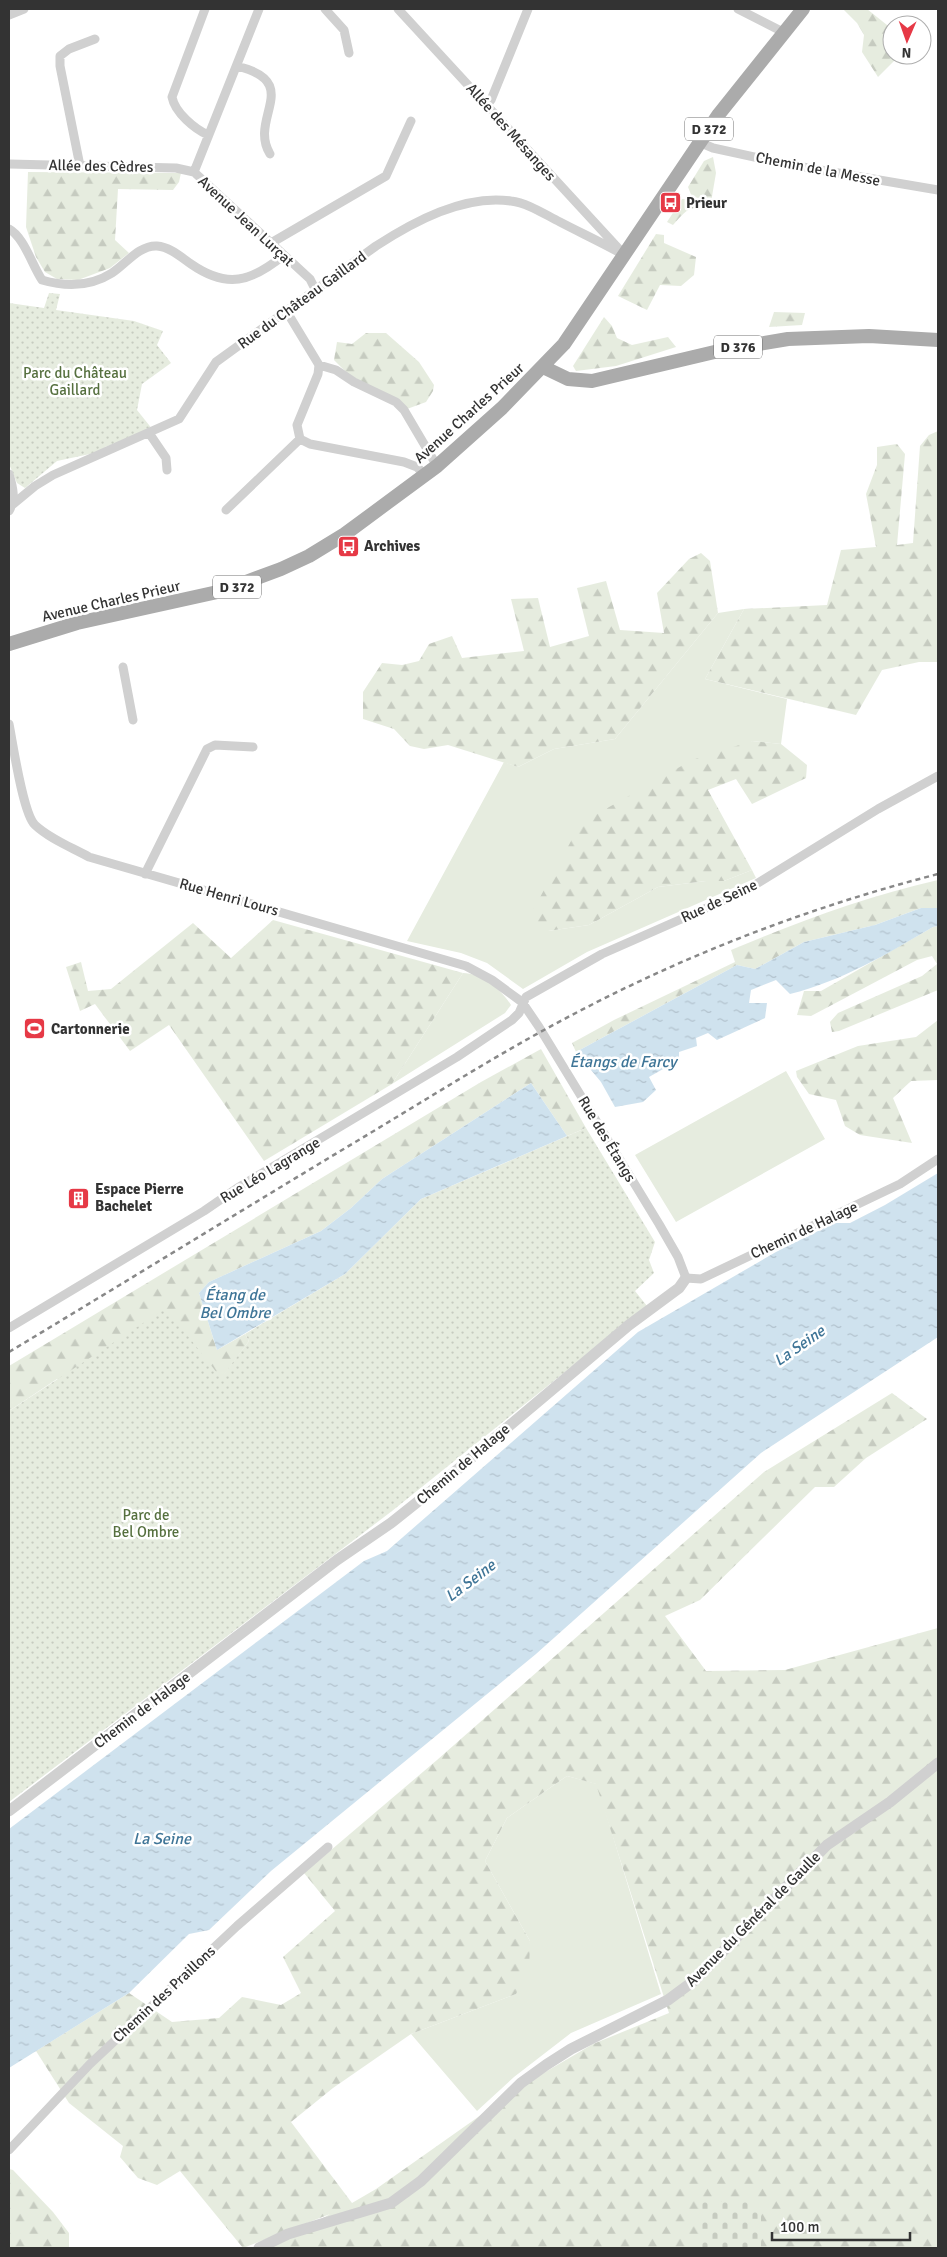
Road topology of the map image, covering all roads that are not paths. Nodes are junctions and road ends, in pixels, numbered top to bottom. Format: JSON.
{"nodes":[{"id":1,"x":24,"y":9,"type":"edge"},
{"id":2,"x":205,"y":9,"type":"edge"},
{"id":3,"x":259,"y":9,"type":"edge"},
{"id":4,"x":325,"y":9,"type":"edge"},
{"id":5,"x":398,"y":9,"type":"edge"},
{"id":6,"x":528,"y":9,"type":"edge"},
{"id":7,"x":738,"y":9,"type":"edge"},
{"id":8,"x":803,"y":9,"type":"edge"},
{"id":9,"x":9,"y":15,"type":"edge"},
{"id":10,"x":783,"y":32,"type":"junction"},
{"id":11,"x":95,"y":39,"type":"dead end"},
{"id":12,"x":349,"y":53,"type":"dead end"},
{"id":13,"x":237,"y":66,"type":"junction"},
{"id":14,"x":486,"y":105,"type":"junction"},
{"id":15,"x":411,"y":121,"type":"dead end"},
{"id":16,"x":208,"y":135,"type":"junction"},
{"id":17,"x":699,"y":142,"type":"junction"},
{"id":18,"x":270,"y":154,"type":"dead end"},
{"id":19,"x":9,"y":164,"type":"edge"},
{"id":20,"x":80,"y":166,"type":"junction"},
{"id":21,"x":194,"y":172,"type":"junction"},
{"id":22,"x":938,"y":190,"type":"edge"},
{"id":23,"x":9,"y":230,"type":"edge"},
{"id":24,"x":271,"y":243,"type":"junction"},
{"id":25,"x":284,"y":255,"type":"junction"},
{"id":26,"x":624,"y":255,"type":"junction"},
{"id":27,"x":315,"y":289,"type":"junction"},
{"id":28,"x":287,"y":312,"type":"junction"},
{"id":29,"x":938,"y":340,"type":"edge"},
{"id":30,"x":319,"y":365,"type":"junction"},
{"id":31,"x":544,"y":367,"type":"junction"},
{"id":32,"x":149,"y":433,"type":"junction"},
{"id":33,"x":300,"y":439,"type":"junction"},
{"id":34,"x":437,"y":466,"type":"junction"},
{"id":35,"x":167,"y":470,"type":"dead end"},
{"id":36,"x":9,"y":474,"type":"edge"},
{"id":37,"x":424,"y":475,"type":"junction"},
{"id":38,"x":14,"y":489,"type":"junction"},
{"id":39,"x":24,"y":494,"type":"junction"},
{"id":40,"x":10,"y":508,"type":"edge"},
{"id":41,"x":226,"y":510,"type":"dead end"},
{"id":42,"x":9,"y":644,"type":"edge"},
{"id":43,"x":123,"y":667,"type":"dead end"},
{"id":44,"x":133,"y":720,"type":"dead end"},
{"id":45,"x":9,"y":724,"type":"edge"},
{"id":46,"x":253,"y":747,"type":"dead end"},
{"id":47,"x":938,"y":776,"type":"edge"},
{"id":48,"x":145,"y":874,"type":"junction"},
{"id":49,"x":522,"y":1002,"type":"junction"},
{"id":50,"x":938,"y":1160,"type":"edge"},
{"id":51,"x":686,"y":1278,"type":"junction"},
{"id":52,"x":9,"y":1328,"type":"edge"},
{"id":53,"x":938,"y":1763,"type":"edge"},
{"id":54,"x":9,"y":1811,"type":"edge"},
{"id":55,"x":328,"y":1847,"type":"dead end"},
{"id":56,"x":9,"y":2150,"type":"edge"},
{"id":57,"x":259,"y":2248,"type":"edge"}],
"edges":[{"from":1,"to":9,"type":"street"},
{"from":2,"to":16,"type":"street"},
{"from":3,"to":13,"type":"street","name":"Avenue Jean Lurçat"},
{"from":4,"to":12,"type":"street"},
{"from":5,"to":14,"type":"street","name":"Allée des Mésanges"},
{"from":6,"to":14,"type":"street"},
{"from":7,"to":10,"type":"street"},
{"from":8,"to":10,"type":"main road","name":"Avenue Charles Prieur","number":"D 372"},
{"from":10,"to":17,"type":"main road","name":"Avenue Charles Prieur","number":"D 372"},
{"from":11,"to":20,"type":"street"},
{"from":13,"to":16,"type":"street","name":"Avenue Jean Lurçat"},
{"from":13,"to":18,"type":"street"},
{"from":14,"to":26,"type":"street","name":"Allée des Mésanges"},
{"from":15,"to":24,"type":"street"},
{"from":16,"to":21,"type":"street","name":"Avenue Jean Lurçat"},
{"from":17,"to":22,"type":"street","name":"Chemin de la Messe"},
{"from":17,"to":26,"type":"main road","name":"Avenue Charles Prieur","number":"D 372"},
{"from":19,"to":20,"type":"street","name":"Allée des Cèdres"},
{"from":20,"to":21,"type":"street","name":"Allée des Cèdres"},
{"from":21,"to":24,"type":"street","name":"Avenue Jean Lurçat"},
{"from":23,"to":25,"type":"street"},
{"from":24,"to":25,"type":"street","name":"Avenue Jean Lurçat"},
{"from":25,"to":27,"type":"street","name":"Avenue Jean Lurçat"},
{"from":26,"to":27,"type":"street","name":"Rue du Château Gaillard"},
{"from":26,"to":31,"type":"main road","name":"Avenue Charles Prieur","number":"D 372"},
{"from":27,"to":28,"type":"street","name":"Rue du Château Gaillard"},
{"from":28,"to":30,"type":"street"},
{"from":28,"to":32,"type":"street","name":"Rue du Château Gaillard"},
{"from":29,"to":31,"type":"main road","number":"D 376"},
{"from":30,"to":33,"type":"street"},
{"from":30,"to":34,"type":"street"},
{"from":31,"to":34,"type":"main road","name":"Avenue Charles Prieur","number":"D 372"},
{"from":32,"to":35,"type":"street"},
{"from":32,"to":39,"type":"street","name":"Rue du Château Gaillard"},
{"from":33,"to":37,"type":"street"},
{"from":33,"to":41,"type":"street"},
{"from":34,"to":37,"type":"main road","name":"Avenue Charles Prieur","number":"D 372"},
{"from":36,"to":38,"type":"street"},
{"from":37,"to":42,"type":"main road","name":"Avenue Charles Prieur","number":"D 372"},
{"from":38,"to":39,"type":"street"},
{"from":38,"to":40,"type":"street"},
{"from":39,"to":40,"type":"street","name":"Rue du Château Gaillard"},
{"from":43,"to":44,"type":"street"},
{"from":45,"to":48,"type":"street","name":"Rue Henri Lours"},
{"from":46,"to":48,"type":"street"},
{"from":47,"to":49,"type":"street","name":"Rue de Seine"},
{"from":48,"to":49,"type":"street","name":"Rue Henri Lours"},
{"from":49,"to":51,"type":"street","name":"Rue des Étangs"},
{"from":49,"to":52,"type":"street","name":"Rue Léo Lagrange"},
{"from":50,"to":51,"type":"street","name":"Chemin de Halage"},
{"from":51,"to":54,"type":"street","name":"Chemin de Halage"},
{"from":53,"to":57,"type":"street","name":"Avenue du Général de Gaulle"},
{"from":55,"to":56,"type":"street","name":"Chemin des Praillons"}]}
